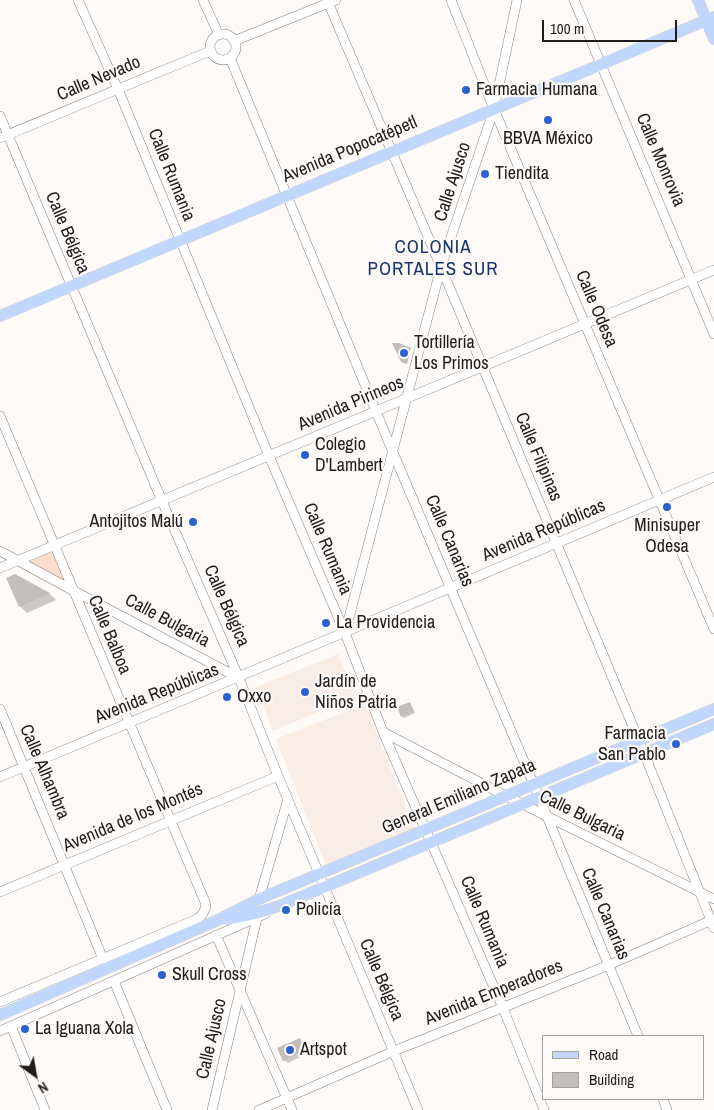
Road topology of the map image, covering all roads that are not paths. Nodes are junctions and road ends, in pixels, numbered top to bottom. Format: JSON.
{"nodes":[{"id":1,"x":78,"y":0,"type":"edge"},
{"id":2,"x":203,"y":0,"type":"edge"},
{"id":3,"x":452,"y":0,"type":"edge"},
{"id":4,"x":517,"y":0,"type":"edge"},
{"id":5,"x":574,"y":0,"type":"edge"},
{"id":6,"x":698,"y":0,"type":"edge"},
{"id":7,"x":330,"y":1,"type":"edge"},
{"id":8,"x":710,"y":18,"type":"edge"},
{"id":9,"x":219,"y":35,"type":"junction"},
{"id":10,"x":714,"y":39,"type":"edge"},
{"id":11,"x":234,"y":41,"type":"junction"},
{"id":12,"x":210,"y":51,"type":"junction"},
{"id":13,"x":230,"y":58,"type":"junction"},
{"id":14,"x":602,"y":64,"type":"junction"},
{"id":15,"x":118,"y":89,"type":"junction"},
{"id":16,"x":494,"y":109,"type":"junction"},
{"id":17,"x":0,"y":116,"type":"edge"},
{"id":18,"x":4,"y":137,"type":"edge"},
{"id":19,"x":392,"y":152,"type":"junction"},
{"id":20,"x":287,"y":196,"type":"junction"},
{"id":21,"x":180,"y":240,"type":"junction"},
{"id":22,"x":441,"y":267,"type":"junction"},
{"id":23,"x":714,"y":270,"type":"edge"},
{"id":24,"x":692,"y":279,"type":"junction"},
{"id":25,"x":72,"y":286,"type":"junction"},
{"id":26,"x":0,"y":316,"type":"edge"},
{"id":27,"x":585,"y":324,"type":"junction"},
{"id":28,"x":714,"y":334,"type":"edge"},
{"id":29,"x":482,"y":367,"type":"junction"},
{"id":30,"x":406,"y":399,"type":"junction"},
{"id":31,"x":376,"y":411,"type":"junction"},
{"id":32,"x":0,"y":416,"type":"edge"},
{"id":33,"x":392,"y":450,"type":"junction"},
{"id":34,"x":269,"y":456,"type":"junction"},
{"id":35,"x":714,"y":477,"type":"edge"},
{"id":36,"x":659,"y":500,"type":"junction"},
{"id":37,"x":162,"y":501,"type":"junction"},
{"id":38,"x":556,"y":544,"type":"junction"},
{"id":39,"x":54,"y":546,"type":"junction"},
{"id":40,"x":0,"y":551,"type":"edge"},
{"id":41,"x":18,"y":561,"type":"junction"},
{"id":42,"x":0,"y":568,"type":"edge"},
{"id":43,"x":452,"y":588,"type":"junction"},
{"id":44,"x":74,"y":591,"type":"junction"},
{"id":45,"x":714,"y":629,"type":"edge"},
{"id":46,"x":345,"y":633,"type":"junction"},
{"id":47,"x":240,"y":678,"type":"junction"},
{"id":48,"x":0,"y":709,"type":"edge"},
{"id":49,"x":714,"y":709,"type":"edge"},
{"id":50,"x":128,"y":723,"type":"junction"},
{"id":51,"x":714,"y":724,"type":"edge"},
{"id":52,"x":383,"y":732,"type":"junction"},
{"id":53,"x":639,"y":741,"type":"junction"},
{"id":54,"x":644,"y":753,"type":"junction"},
{"id":55,"x":24,"y":767,"type":"junction"},
{"id":56,"x":278,"y":776,"type":"junction"},
{"id":57,"x":0,"y":777,"type":"edge"},
{"id":58,"x":534,"y":785,"type":"junction"},
{"id":59,"x":506,"y":796,"type":"junction"},
{"id":60,"x":540,"y":798,"type":"junction"},
{"id":61,"x":288,"y":799,"type":"junction"},
{"id":62,"x":522,"y":805,"type":"junction"},
{"id":63,"x":547,"y":817,"type":"junction"},
{"id":64,"x":170,"y":821,"type":"junction"},
{"id":65,"x":426,"y":830,"type":"junction"},
{"id":66,"x":432,"y":842,"type":"junction"},
{"id":67,"x":64,"y":864,"type":"junction"},
{"id":68,"x":319,"y":874,"type":"junction"},
{"id":69,"x":324,"y":887,"type":"junction"},
{"id":70,"x":0,"y":892,"type":"edge"},
{"id":71,"x":700,"y":892,"type":"junction"},
{"id":72,"x":260,"y":899,"type":"junction"},
{"id":73,"x":714,"y":899,"type":"edge"},
{"id":74,"x":279,"y":906,"type":"junction"},
{"id":75,"x":257,"y":918,"type":"junction"},
{"id":76,"x":218,"y":920,"type":"junction"},
{"id":77,"x":713,"y":923,"type":"edge"},
{"id":78,"x":216,"y":935,"type":"junction"},
{"id":79,"x":103,"y":959,"type":"junction"},
{"id":80,"x":609,"y":964,"type":"junction"},
{"id":81,"x":114,"y":981,"type":"junction"},
{"id":82,"x":240,"y":990,"type":"junction"},
{"id":83,"x":1,"y":999,"type":"edge"},
{"id":84,"x":503,"y":1008,"type":"junction"},
{"id":85,"x":0,"y":1015,"type":"edge"},
{"id":86,"x":11,"y":1026,"type":"junction"},
{"id":87,"x":0,"y":1031,"type":"edge"},
{"id":88,"x":638,"y":1035,"type":"edge"},
{"id":89,"x":394,"y":1051,"type":"junction"},
{"id":90,"x":287,"y":1099,"type":"junction"},
{"id":91,"x":45,"y":1110,"type":"edge"},
{"id":92,"x":167,"y":1110,"type":"edge"},
{"id":93,"x":212,"y":1110,"type":"edge"},
{"id":94,"x":259,"y":1110,"type":"edge"},
{"id":95,"x":292,"y":1110,"type":"edge"},
{"id":96,"x":418,"y":1110,"type":"edge"},
{"id":97,"x":544,"y":1110,"type":"edge"}],
"edges":[{"from":1,"to":15,"type":"street","name":"Calle Rumania"},
{"from":2,"to":9,"type":"street"},
{"from":3,"to":16,"type":"street","name":"Calle Odesa"},
{"from":4,"to":16,"type":"street","name":"Calle Ajusco"},
{"from":5,"to":14,"type":"street","name":"Calle Monrovia"},
{"from":6,"to":8,"type":"main road"},
{"from":7,"to":11,"type":"street"},
{"from":7,"to":19,"type":"street","name":"Calle Filipinas"},
{"from":8,"to":10,"type":"main road"},
{"from":8,"to":14,"type":"main road","name":"Avenida Popocatépetl"},
{"from":9,"to":11,"type":"street"},
{"from":9,"to":12,"type":"street"},
{"from":11,"to":13,"type":"street"},
{"from":12,"to":13,"type":"street"},
{"from":12,"to":15,"type":"street","name":"Calle Nevado"},
{"from":13,"to":20,"type":"street","name":"Calle Canarias"},
{"from":14,"to":16,"type":"main road","name":"Avenida Popocatépetl"},
{"from":14,"to":24,"type":"street","name":"Calle Monrovia"},
{"from":15,"to":18,"type":"street","name":"Calle Nevado"},
{"from":15,"to":21,"type":"street","name":"Calle Rumania"},
{"from":16,"to":19,"type":"main road","name":"Avenida Popocatépetl"},
{"from":16,"to":22,"type":"street","name":"Calle Ajusco"},
{"from":16,"to":27,"type":"street","name":"Calle Odesa"},
{"from":17,"to":18,"type":"street","name":"Calle Bélgica"},
{"from":18,"to":25,"type":"street","name":"Calle Bélgica"},
{"from":19,"to":20,"type":"main road","name":"Avenida Popocatépetl"},
{"from":19,"to":22,"type":"street","name":"Calle Filipinas"},
{"from":20,"to":21,"type":"main road","name":"Avenida Popocatépetl"},
{"from":20,"to":31,"type":"street","name":"Calle Canarias"},
{"from":21,"to":25,"type":"main road","name":"Avenida Popocatépetl"},
{"from":21,"to":34,"type":"street","name":"Calle Rumania"},
{"from":22,"to":29,"type":"street","name":"Calle Filipinas"},
{"from":22,"to":30,"type":"street","name":"Calle Ajusco"},
{"from":23,"to":24,"type":"street","name":"Avenida Pirineos"},
{"from":24,"to":27,"type":"street","name":"Avenida Pirineos"},
{"from":24,"to":28,"type":"street","name":"Calle Monrovia"},
{"from":25,"to":26,"type":"main road","name":"Avenida Popocatépetl"},
{"from":25,"to":37,"type":"street","name":"Calle Bélgica"},
{"from":27,"to":29,"type":"street","name":"Avenida Pirineos"},
{"from":27,"to":36,"type":"street","name":"Calle Odesa"},
{"from":29,"to":30,"type":"street","name":"Avenida Pirineos"},
{"from":29,"to":38,"type":"street","name":"Calle Filipinas"},
{"from":30,"to":31,"type":"street","name":"Avenida Pirineos"},
{"from":30,"to":33,"type":"street","name":"Calle Ajusco"},
{"from":31,"to":33,"type":"street","name":"Calle Canarias"},
{"from":31,"to":34,"type":"street","name":"Avenida Pirineos"},
{"from":32,"to":39,"type":"street","name":"Calle Balboa"},
{"from":33,"to":43,"type":"street","name":"Calle Canarias"},
{"from":33,"to":46,"type":"street","name":"Calle Ajusco"},
{"from":34,"to":37,"type":"street","name":"Avenida Pirineos"},
{"from":34,"to":46,"type":"street","name":"Calle Rumania"},
{"from":35,"to":36,"type":"street","name":"Avenida Repúblicas"},
{"from":36,"to":38,"type":"street","name":"Avenida Repúblicas"},
{"from":36,"to":45,"type":"street","name":"Calle Odesa"},
{"from":37,"to":39,"type":"street","name":"Avenida Pirineos"},
{"from":37,"to":47,"type":"street","name":"Calle Bélgica"},
{"from":38,"to":43,"type":"street","name":"Avenida Repúblicas"},
{"from":38,"to":53,"type":"street","name":"Calle Filipinas"},
{"from":39,"to":41,"type":"street","name":"Avenida Pirineos"},
{"from":39,"to":44,"type":"street","name":"Calle Balboa"},
{"from":40,"to":41,"type":"street","name":"Calle Bulgaria"},
{"from":41,"to":42,"type":"street","name":"Avenida Pirineos"},
{"from":41,"to":44,"type":"street","name":"Calle Bulgaria"},
{"from":43,"to":46,"type":"street","name":"Avenida Repúblicas"},
{"from":43,"to":58,"type":"street","name":"Calle Canarias"},
{"from":44,"to":47,"type":"street","name":"Calle Bulgaria"},
{"from":44,"to":50,"type":"street","name":"Calle Balboa"},
{"from":46,"to":47,"type":"street","name":"Avenida Repúblicas"},
{"from":46,"to":52,"type":"street","name":"Calle Rumania"},
{"from":47,"to":50,"type":"street","name":"Avenida Repúblicas"},
{"from":47,"to":56,"type":"street","name":"Calle Bélgica"},
{"from":48,"to":55,"type":"street","name":"Calle Alhambra"},
{"from":49,"to":53,"type":"main road","name":"General Emiliano Zapata"},
{"from":50,"to":55,"type":"street","name":"Avenida Repúblicas"},
{"from":50,"to":64,"type":"street","name":"Calle Balboa"},
{"from":51,"to":54,"type":"main road","name":"General Emiliano Zapata"},
{"from":52,"to":59,"type":"street","name":"Calle Bulgaria"},
{"from":52,"to":65,"type":"street","name":"Calle Rumania"},
{"from":53,"to":54,"type":"street","name":"Calle Filipinas"},
{"from":53,"to":58,"type":"main road","name":"General Emiliano Zapata"},
{"from":54,"to":60,"type":"main road","name":"General Emiliano Zapata"},
{"from":54,"to":71,"type":"street","name":"Calle Filipinas"},
{"from":55,"to":57,"type":"street","name":"Avenida Repúblicas"},
{"from":55,"to":67,"type":"street","name":"Calle Alhambra"},
{"from":56,"to":61,"type":"street","name":"Calle Bélgica"},
{"from":56,"to":64,"type":"street","name":"Avenida de los Montés"},
{"from":58,"to":59,"type":"main road","name":"General Emiliano Zapata"},
{"from":58,"to":60,"type":"street","name":"Calle Canarias"},
{"from":59,"to":62,"type":"street","name":"Calle Bulgaria"},
{"from":59,"to":65,"type":"main road","name":"General Emiliano Zapata"},
{"from":60,"to":62,"type":"main road","name":"General Emiliano Zapata"},
{"from":60,"to":63,"type":"street","name":"Calle Canarias"},
{"from":61,"to":68,"type":"street","name":"Calle Bélgica"},
{"from":61,"to":72,"type":"street"},
{"from":62,"to":63,"type":"street","name":"Calle Bulgaria"},
{"from":62,"to":66,"type":"main road","name":"General Emiliano Zapata"},
{"from":63,"to":71,"type":"street","name":"Calle Bulgaria"},
{"from":63,"to":80,"type":"street","name":"Calle Canarias"},
{"from":64,"to":67,"type":"street","name":"Avenida de los Montés"},
{"from":64,"to":79,"type":"street","name":"Calle Balboa"},
{"from":65,"to":66,"type":"street","name":"Calle Rumania"},
{"from":65,"to":68,"type":"main road","name":"General Emiliano Zapata"},
{"from":66,"to":69,"type":"main road","name":"General Emiliano Zapata"},
{"from":66,"to":84,"type":"street","name":"Calle Rumania"},
{"from":67,"to":70,"type":"street","name":"Avenida de los Montés"},
{"from":67,"to":79,"type":"street","name":"Calle Alhambra"},
{"from":68,"to":69,"type":"street","name":"Calle Bélgica"},
{"from":68,"to":72,"type":"main road","name":"General Emiliano Zapata"},
{"from":69,"to":74,"type":"main road","name":"General Emiliano Zapata"},
{"from":69,"to":89,"type":"street","name":"Calle Bélgica"},
{"from":71,"to":73,"type":"street","name":"Calle Bulgaria"},
{"from":71,"to":77,"type":"street","name":"Calle Filipinas"},
{"from":72,"to":76,"type":"main road","name":"General Emiliano Zapata"},
{"from":74,"to":75,"type":"street","name":"General Emiliano Zapata"},
{"from":74,"to":76,"type":"main road","name":"General Emiliano Zapata"},
{"from":75,"to":78,"type":"street","name":"General Emiliano Zapata"},
{"from":75,"to":82,"type":"street","name":"Calle Ajusco"},
{"from":76,"to":85,"type":"main road","name":"General Emiliano Zapata"},
{"from":77,"to":80,"type":"street","name":"Avenida Emperadores"},
{"from":78,"to":81,"type":"street","name":"General Emiliano Zapata"},
{"from":78,"to":82,"type":"street"},
{"from":79,"to":83,"type":"street"},
{"from":80,"to":84,"type":"street","name":"Avenida Emperadores"},
{"from":80,"to":88,"type":"street","name":"Calle Canarias"},
{"from":81,"to":86,"type":"street","name":"General Emiliano Zapata"},
{"from":81,"to":92,"type":"street"},
{"from":82,"to":90,"type":"street"},
{"from":82,"to":93,"type":"street","name":"Calle Ajusco"},
{"from":84,"to":89,"type":"street","name":"Avenida Emperadores"},
{"from":84,"to":97,"type":"street","name":"Calle Rumania"},
{"from":86,"to":87,"type":"street","name":"General Emiliano Zapata"},
{"from":86,"to":91,"type":"street"},
{"from":89,"to":90,"type":"street","name":"Avenida Emperadores"},
{"from":89,"to":96,"type":"street","name":"Calle Bélgica"},
{"from":90,"to":94,"type":"street","name":"Avenida Emperadores"},
{"from":90,"to":95,"type":"street"}]}
